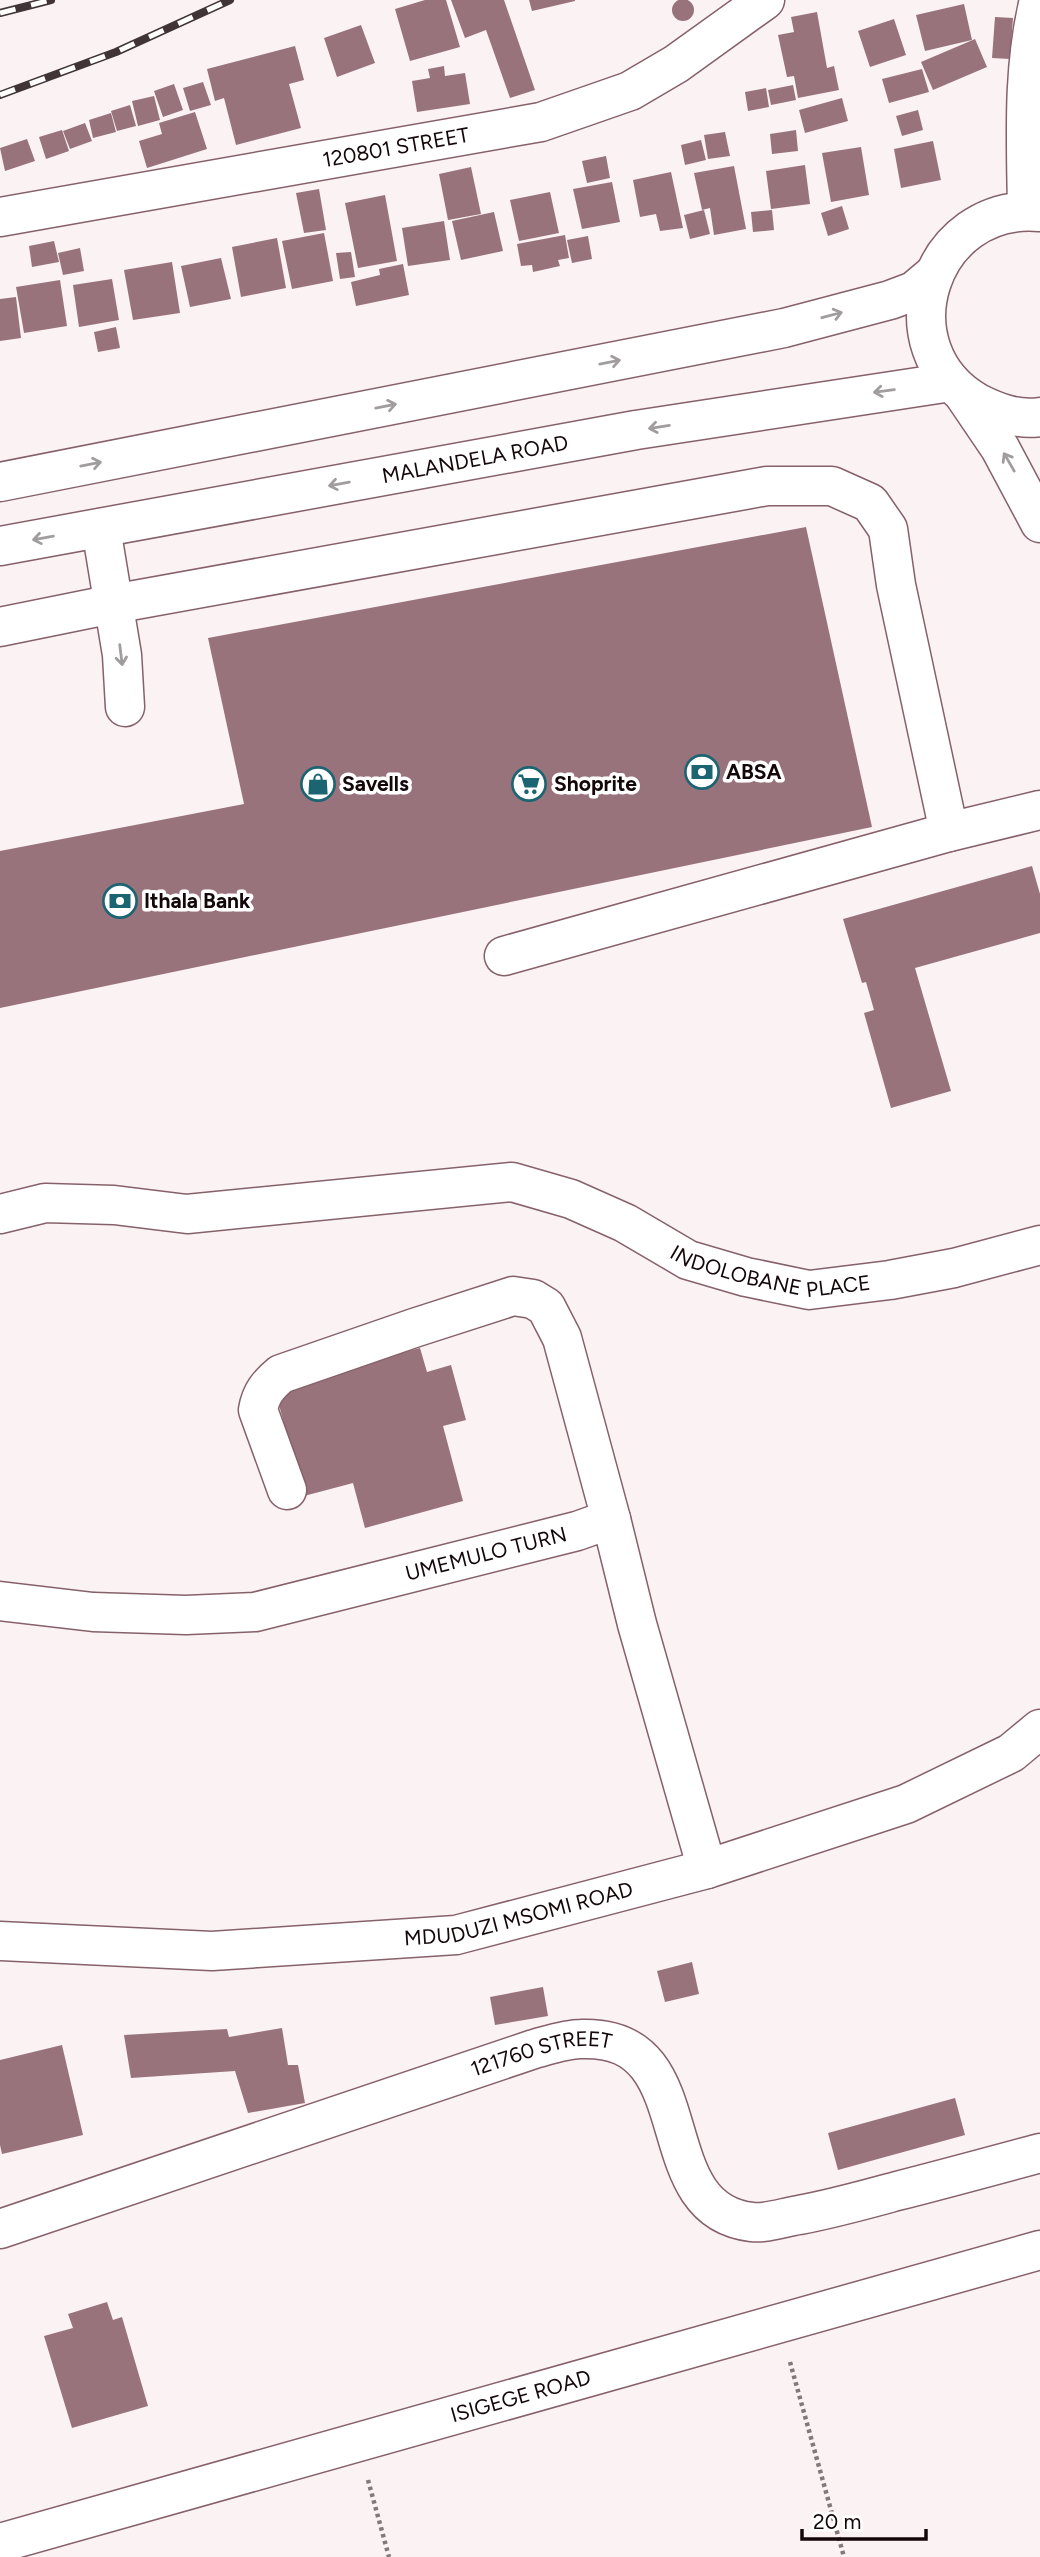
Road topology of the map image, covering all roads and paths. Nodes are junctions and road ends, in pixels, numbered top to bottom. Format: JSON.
{"nodes":[{"id":1,"x":765,"y":0,"type":"edge"},
{"id":2,"x":1039,"y":0,"type":"edge"},
{"id":3,"x":1033,"y":212,"type":"edge"},
{"id":4,"x":0,"y":217,"type":"edge"},
{"id":5,"x":933,"y":275,"type":"junction"},
{"id":6,"x":958,"y":388,"type":"junction"},
{"id":7,"x":1040,"y":417,"type":"edge"},
{"id":8,"x":0,"y":482,"type":"edge"},
{"id":9,"x":1040,"y":523,"type":"edge"},
{"id":10,"x":102,"y":527,"type":"junction"},
{"id":11,"x":0,"y":546,"type":"edge"},
{"id":12,"x":113,"y":604,"type":"junction"},
{"id":13,"x":0,"y":627,"type":"edge"},
{"id":14,"x":125,"y":707,"type":"dead end"},
{"id":15,"x":1040,"y":810,"type":"edge"},
{"id":16,"x":949,"y":832,"type":"junction"},
{"id":17,"x":504,"y":956,"type":"dead end"},
{"id":18,"x":0,"y":1214,"type":"edge"},
{"id":19,"x":1040,"y":1245,"type":"edge"},
{"id":20,"x":287,"y":1490,"type":"dead end"},
{"id":21,"x":611,"y":1519,"type":"junction"},
{"id":22,"x":0,"y":1601,"type":"edge"},
{"id":23,"x":1031,"y":1743,"type":"edge"},
{"id":24,"x":707,"y":1869,"type":"junction"},
{"id":25,"x":0,"y":1941,"type":"edge"},
{"id":26,"x":1040,"y":2153,"type":"edge"},
{"id":27,"x":0,"y":2229,"type":"edge"},
{"id":28,"x":1040,"y":2250,"type":"edge"},
{"id":29,"x":781,"y":2324,"type":"junction"},
{"id":30,"x":358,"y":2442,"type":"junction"},
{"id":31,"x":0,"y":2543,"type":"edge"},
{"id":32,"x":389,"y":2557,"type":"edge"},
{"id":33,"x":844,"y":2557,"type":"edge"}],
"edges":[{"from":1,"to":4,"type":"street","name":"120801 STREET"},
{"from":2,"to":3,"type":"street"},
{"from":3,"to":5,"type":"street"},
{"from":5,"to":6,"type":"street"},
{"from":8,"to":5,"type":"street","one_way":true},
{"from":6,"to":7,"type":"street"},
{"from":9,"to":6,"type":"street","one_way":true},
{"from":6,"to":10,"type":"street","name":"MALANDELA ROAD","one_way":true},
{"from":10,"to":11,"type":"street","name":"MALANDELA ROAD","one_way":true},
{"from":10,"to":12,"type":"street"},
{"from":12,"to":13,"type":"street"},
{"from":12,"to":14,"type":"street","one_way":true},
{"from":12,"to":16,"type":"street"},
{"from":15,"to":16,"type":"street"},
{"from":16,"to":17,"type":"street"},
{"from":18,"to":19,"type":"street","name":"INDOLOBANE PLACE"},
{"from":20,"to":21,"type":"street"},
{"from":21,"to":22,"type":"street","name":"UMEMULO TURN"},
{"from":21,"to":24,"type":"street"},
{"from":23,"to":24,"type":"street","name":"MDUDUZI MSOMI ROAD"},
{"from":24,"to":25,"type":"street","name":"MDUDUZI MSOMI ROAD"},
{"from":26,"to":27,"type":"street","name":"121760 STREET"},
{"from":28,"to":29,"type":"street","name":"ISIGEGE ROAD"},
{"from":29,"to":30,"type":"street","name":"ISIGEGE ROAD"},
{"from":29,"to":33,"type":"path"},
{"from":30,"to":31,"type":"street","name":"ISIGEGE ROAD"},
{"from":30,"to":32,"type":"path"}]}
